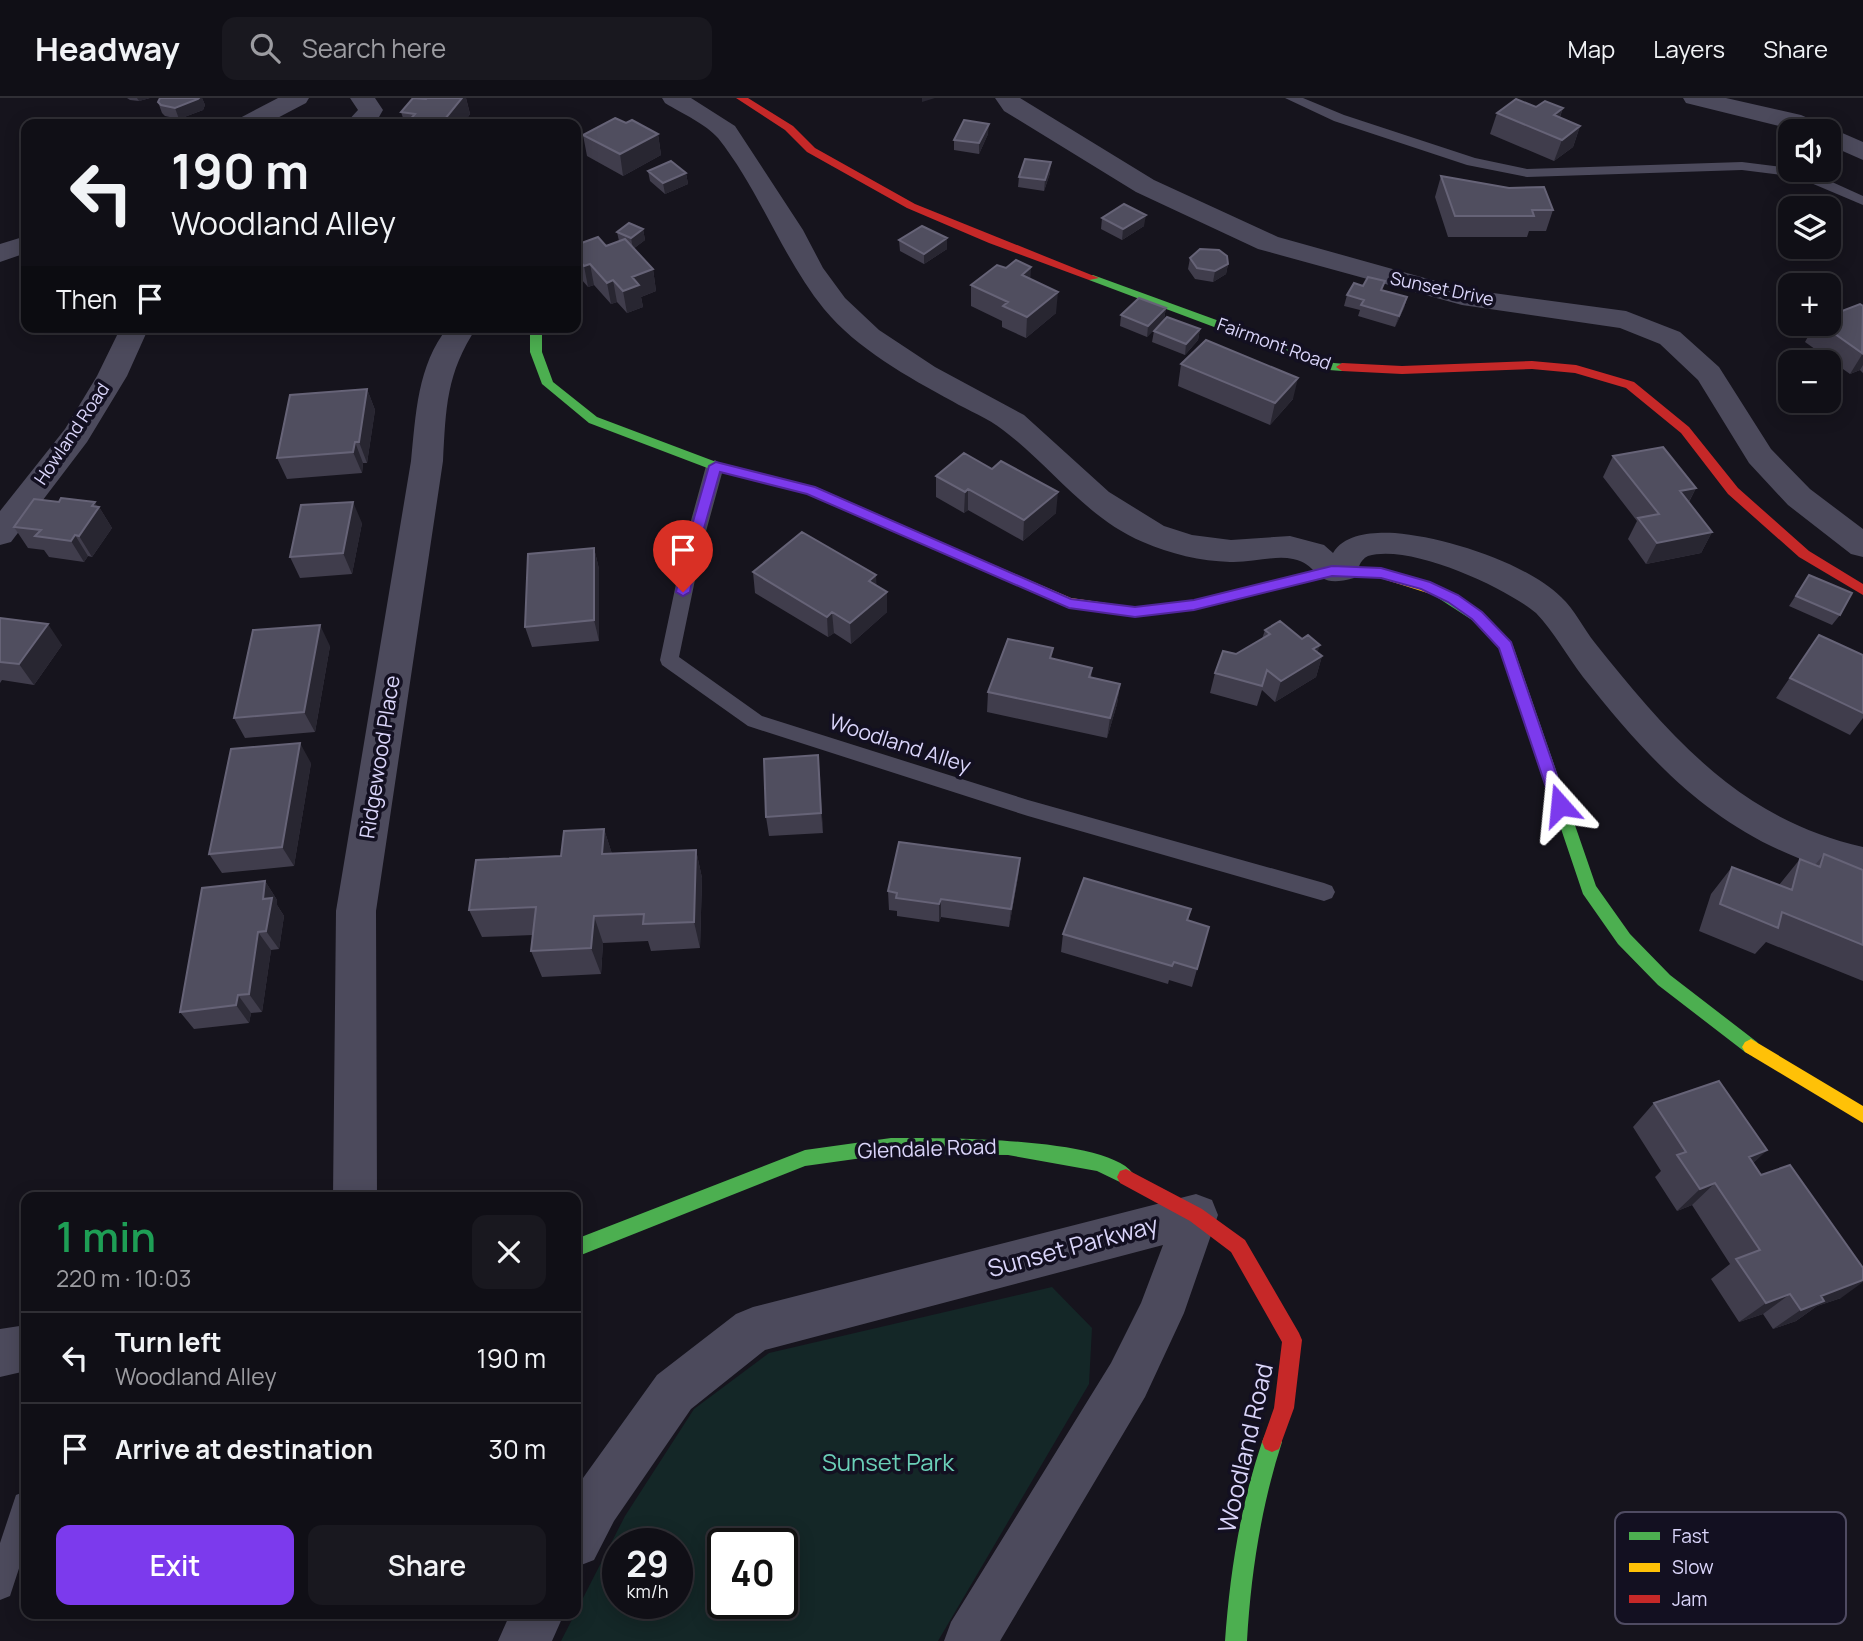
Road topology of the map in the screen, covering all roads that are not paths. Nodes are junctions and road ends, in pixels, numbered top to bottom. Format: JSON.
{"nodes":[{"id":1,"x":297,"y":98,"type":"edge"},
{"id":2,"x":362,"y":98,"type":"edge"},
{"id":3,"x":674,"y":98,"type":"edge"},
{"id":4,"x":741,"y":98,"type":"edge"},
{"id":5,"x":1007,"y":98,"type":"edge"},
{"id":6,"x":1292,"y":98,"type":"edge"},
{"id":7,"x":1695,"y":98,"type":"edge"},
{"id":8,"x":257,"y":119,"type":"edge"},
{"id":9,"x":366,"y":119,"type":"edge"},
{"id":10,"x":1784,"y":119,"type":"edge"},
{"id":11,"x":1841,"y":142,"type":"edge"},
{"id":12,"x":1863,"y":152,"type":"edge"},
{"id":13,"x":1863,"y":201,"type":"edge"},
{"id":14,"x":21,"y":246,"type":"edge"},
{"id":15,"x":0,"y":254,"type":"edge"},
{"id":16,"x":132,"y":333,"type":"edge"},
{"id":17,"x":458,"y":333,"type":"edge"},
{"id":18,"x":536,"y":333,"type":"edge"},
{"id":19,"x":716,"y":466,"type":"junction"},
{"id":20,"x":0,"y":534,"type":"edge"},
{"id":21,"x":1863,"y":546,"type":"edge"},
{"id":22,"x":1337,"y":570,"type":"junction"},
{"id":23,"x":1863,"y":590,"type":"edge"},
{"id":24,"x":1863,"y":863,"type":"edge"},
{"id":25,"x":1324,"y":892,"type":"dead end"},
{"id":26,"x":1863,"y":1115,"type":"edge"},
{"id":27,"x":355,"y":1192,"type":"edge"},
{"id":28,"x":1196,"y":1215,"type":"junction"},
{"id":29,"x":581,"y":1246,"type":"edge"},
{"id":30,"x":21,"y":1349,"type":"edge"},
{"id":31,"x":0,"y":1353,"type":"edge"},
{"id":32,"x":21,"y":1521,"type":"edge"},
{"id":33,"x":581,"y":1532,"type":"edge"},
{"id":34,"x":0,"y":1586,"type":"edge"},
{"id":35,"x":535,"y":1619,"type":"edge"},
{"id":36,"x":524,"y":1641,"type":"edge"},
{"id":37,"x":970,"y":1641,"type":"edge"},
{"id":38,"x":1236,"y":1641,"type":"edge"}],
"edges":[{"from":1,"to":8,"type":"street"},
{"from":2,"to":9,"type":"street"},
{"from":3,"to":22,"type":"street"},
{"from":4,"to":23,"type":"street","name":"Fairmont Road"},
{"from":5,"to":21,"type":"street","name":"Sunset Drive"},
{"from":6,"to":13,"type":"lane"},
{"from":7,"to":10,"type":"street"},
{"from":11,"to":12,"type":"street"},
{"from":14,"to":15,"type":"street"},
{"from":16,"to":20,"type":"street","name":"Howland Road"},
{"from":17,"to":27,"type":"street","name":"Ridgewood Place"},
{"from":18,"to":19,"type":"street"},
{"from":19,"to":22,"type":"street"},
{"from":19,"to":25,"type":"lane","name":"Woodland Alley"},
{"from":22,"to":24,"type":"street"},
{"from":22,"to":26,"type":"street"},
{"from":28,"to":29,"type":"street","name":"Glendale Road"},
{"from":28,"to":33,"type":"street","name":"Sunset Parkway"},
{"from":28,"to":37,"type":"street","name":"Sunset Parkway"},
{"from":28,"to":38,"type":"street","name":"Woodland Road"},
{"from":30,"to":31,"type":"street"},
{"from":32,"to":34,"type":"lane"},
{"from":35,"to":36,"type":"street"}]}
